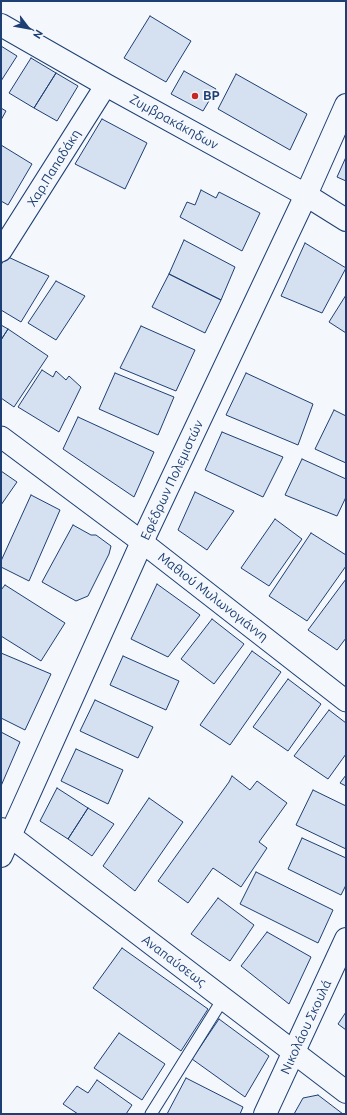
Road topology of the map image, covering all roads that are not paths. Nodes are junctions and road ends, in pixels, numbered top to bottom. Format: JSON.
{"nodes":[{"id":1,"x":1,"y":25,"type":"edge"},
{"id":2,"x":106,"y":85,"type":"junction"},
{"id":3,"x":346,"y":105,"type":"edge"},
{"id":4,"x":306,"y":195,"type":"junction"},
{"id":5,"x":346,"y":220,"type":"edge"},
{"id":6,"x":1,"y":252,"type":"edge"},
{"id":7,"x":1,"y":437,"type":"edge"},
{"id":8,"x":142,"y":542,"type":"junction"},
{"id":9,"x":346,"y":701,"type":"edge"},
{"id":10,"x":6,"y":833,"type":"edge"},
{"id":11,"x":1,"y":856,"type":"edge"},
{"id":12,"x":346,"y":939,"type":"edge"},
{"id":13,"x":224,"y":999,"type":"junction"},
{"id":14,"x":294,"y":1052,"type":"junction"},
{"id":15,"x":346,"y":1092,"type":"edge"},
{"id":16,"x":151,"y":1114,"type":"edge"},
{"id":17,"x":264,"y":1114,"type":"edge"}],
"edges":[{"from":1,"to":2,"type":"street","name":"Ζυμβρακάκηδων"},
{"from":2,"to":4,"type":"street","name":"Ζυμβρακάκηδων"},
{"from":2,"to":6,"type":"street","name":"Χαρ.Παπαδάκη"},
{"from":3,"to":4,"type":"street","name":"Εφέδρων Πολεμιστών"},
{"from":4,"to":5,"type":"street","name":"Ζυμβρακάκηδων"},
{"from":4,"to":8,"type":"street","name":"Εφέδρων Πολεμιστών"},
{"from":7,"to":8,"type":"street","name":"Μαθιού Μυλωνογιάννη"},
{"from":8,"to":9,"type":"street","name":"Μαθιού Μυλωνογιάννη"},
{"from":8,"to":10,"type":"street","name":"Εφέδρων Πολεμιστών"},
{"from":10,"to":11,"type":"street","name":"Εφέδρων Πολεμιστών"},
{"from":10,"to":13,"type":"street","name":"Αναπαύσεως"},
{"from":12,"to":14,"type":"street","name":"Νικολάου Σκουλά"},
{"from":13,"to":14,"type":"street","name":"Αναπαύσεως"},
{"from":13,"to":16,"type":"lane"},
{"from":14,"to":15,"type":"street","name":"Αναπαύσεως"},
{"from":14,"to":17,"type":"street","name":"Νικολάου Σκουλά"}]}
